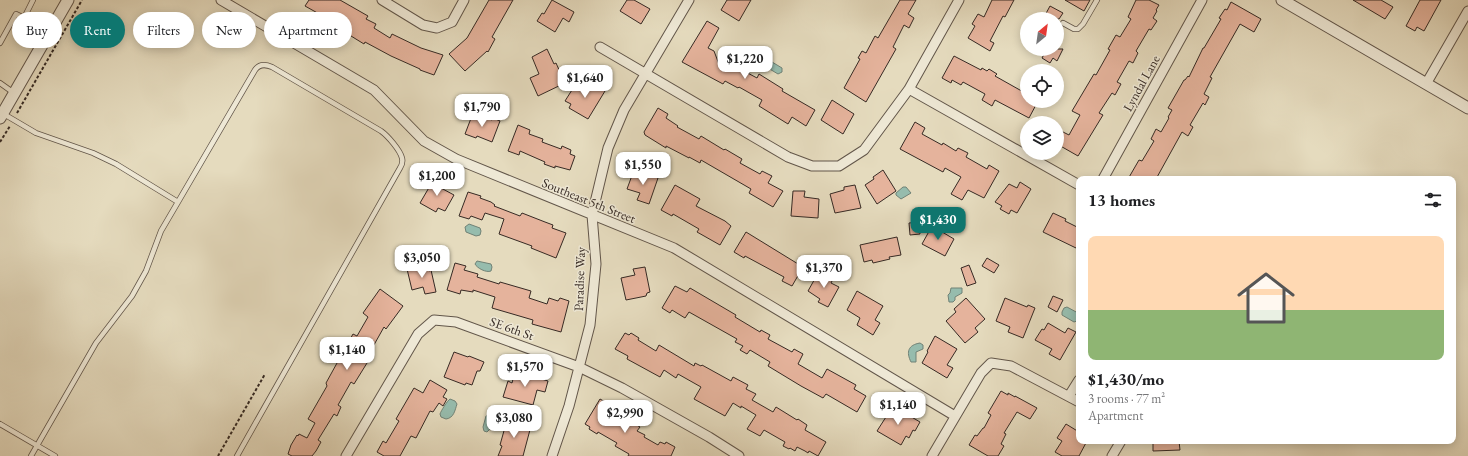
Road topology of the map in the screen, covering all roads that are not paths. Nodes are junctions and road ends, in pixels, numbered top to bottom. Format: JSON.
{"nodes":[{"id":1,"x":33,"y":0,"type":"edge"},
{"id":2,"x":68,"y":0,"type":"edge"},
{"id":3,"x":221,"y":0,"type":"edge"},
{"id":4,"x":382,"y":0,"type":"edge"},
{"id":5,"x":464,"y":0,"type":"edge"},
{"id":6,"x":689,"y":0,"type":"edge"},
{"id":7,"x":959,"y":0,"type":"edge"},
{"id":8,"x":1097,"y":0,"type":"edge"},
{"id":9,"x":1202,"y":0,"type":"edge"},
{"id":10,"x":1282,"y":0,"type":"edge"},
{"id":11,"x":1468,"y":11,"type":"edge"},
{"id":12,"x":27,"y":12,"type":"edge"},
{"id":13,"x":61,"y":12,"type":"edge"},
{"id":14,"x":12,"y":21,"type":"edge"},
{"id":15,"x":1064,"y":24,"type":"edge"},
{"id":16,"x":0,"y":43,"type":"edge"},
{"id":17,"x":600,"y":47,"type":"dead end"},
{"id":18,"x":40,"y":48,"type":"edge"},
{"id":19,"x":645,"y":73,"type":"junction"},
{"id":20,"x":0,"y":83,"type":"edge"},
{"id":21,"x":1426,"y":84,"type":"junction"},
{"id":22,"x":910,"y":89,"type":"junction"},
{"id":23,"x":14,"y":93,"type":"junction"},
{"id":24,"x":1468,"y":108,"type":"edge"},
{"id":25,"x":1,"y":116,"type":"edge"},
{"id":26,"x":1105,"y":176,"type":"edge"},
{"id":27,"x":1076,"y":183,"type":"edge"},
{"id":28,"x":178,"y":202,"type":"junction"},
{"id":29,"x":592,"y":215,"type":"junction"},
{"id":30,"x":579,"y":367,"type":"junction"},
{"id":31,"x":1076,"y":385,"type":"edge"},
{"id":32,"x":1069,"y":396,"type":"junction"},
{"id":33,"x":1076,"y":400,"type":"edge"},
{"id":34,"x":955,"y":416,"type":"junction"},
{"id":35,"x":0,"y":424,"type":"edge"},
{"id":36,"x":1118,"y":444,"type":"edge"},
{"id":37,"x":37,"y":446,"type":"junction"},
{"id":38,"x":31,"y":456,"type":"edge"},
{"id":39,"x":54,"y":456,"type":"edge"},
{"id":40,"x":236,"y":456,"type":"edge"},
{"id":41,"x":346,"y":456,"type":"edge"},
{"id":42,"x":552,"y":456,"type":"edge"},
{"id":43,"x":739,"y":456,"type":"edge"},
{"id":44,"x":932,"y":456,"type":"edge"},
{"id":45,"x":1112,"y":456,"type":"edge"}],
"edges":[{"from":1,"to":12,"type":"lane"},
{"from":2,"to":13,"type":"street"},
{"from":3,"to":29,"type":"street","name":"Southeast 5th Street"},
{"from":4,"to":5,"type":"street"},
{"from":6,"to":19,"type":"street","name":"Paradise Way"},
{"from":7,"to":22,"type":"street"},
{"from":8,"to":15,"type":"lane"},
{"from":9,"to":26,"type":"street","name":"Lyndal Lane"},
{"from":10,"to":21,"type":"street"},
{"from":11,"to":21,"type":"street"},
{"from":14,"to":16,"type":"lane"},
{"from":17,"to":19,"type":"street"},
{"from":18,"to":23,"type":"street"},
{"from":19,"to":22,"type":"street"},
{"from":19,"to":29,"type":"street","name":"Paradise Way"},
{"from":20,"to":23,"type":"lane"},
{"from":21,"to":24,"type":"street"},
{"from":22,"to":27,"type":"street"},
{"from":23,"to":25,"type":"street"},
{"from":25,"to":28,"type":"lane"},
{"from":28,"to":37,"type":"lane"},
{"from":28,"to":40,"type":"lane"},
{"from":29,"to":30,"type":"street","name":"Paradise Way"},
{"from":29,"to":34,"type":"street","name":"Southeast 5th Street"},
{"from":30,"to":41,"type":"street","name":"SE 6th St"},
{"from":30,"to":42,"type":"street","name":"Paradise Way"},
{"from":30,"to":43,"type":"street","name":"SE 6th St"},
{"from":31,"to":32,"type":"street"},
{"from":32,"to":33,"type":"street"},
{"from":32,"to":34,"type":"street"},
{"from":34,"to":44,"type":"street"},
{"from":35,"to":37,"type":"lane"},
{"from":36,"to":45,"type":"street"},
{"from":37,"to":38,"type":"lane"},
{"from":37,"to":39,"type":"lane"}]}
